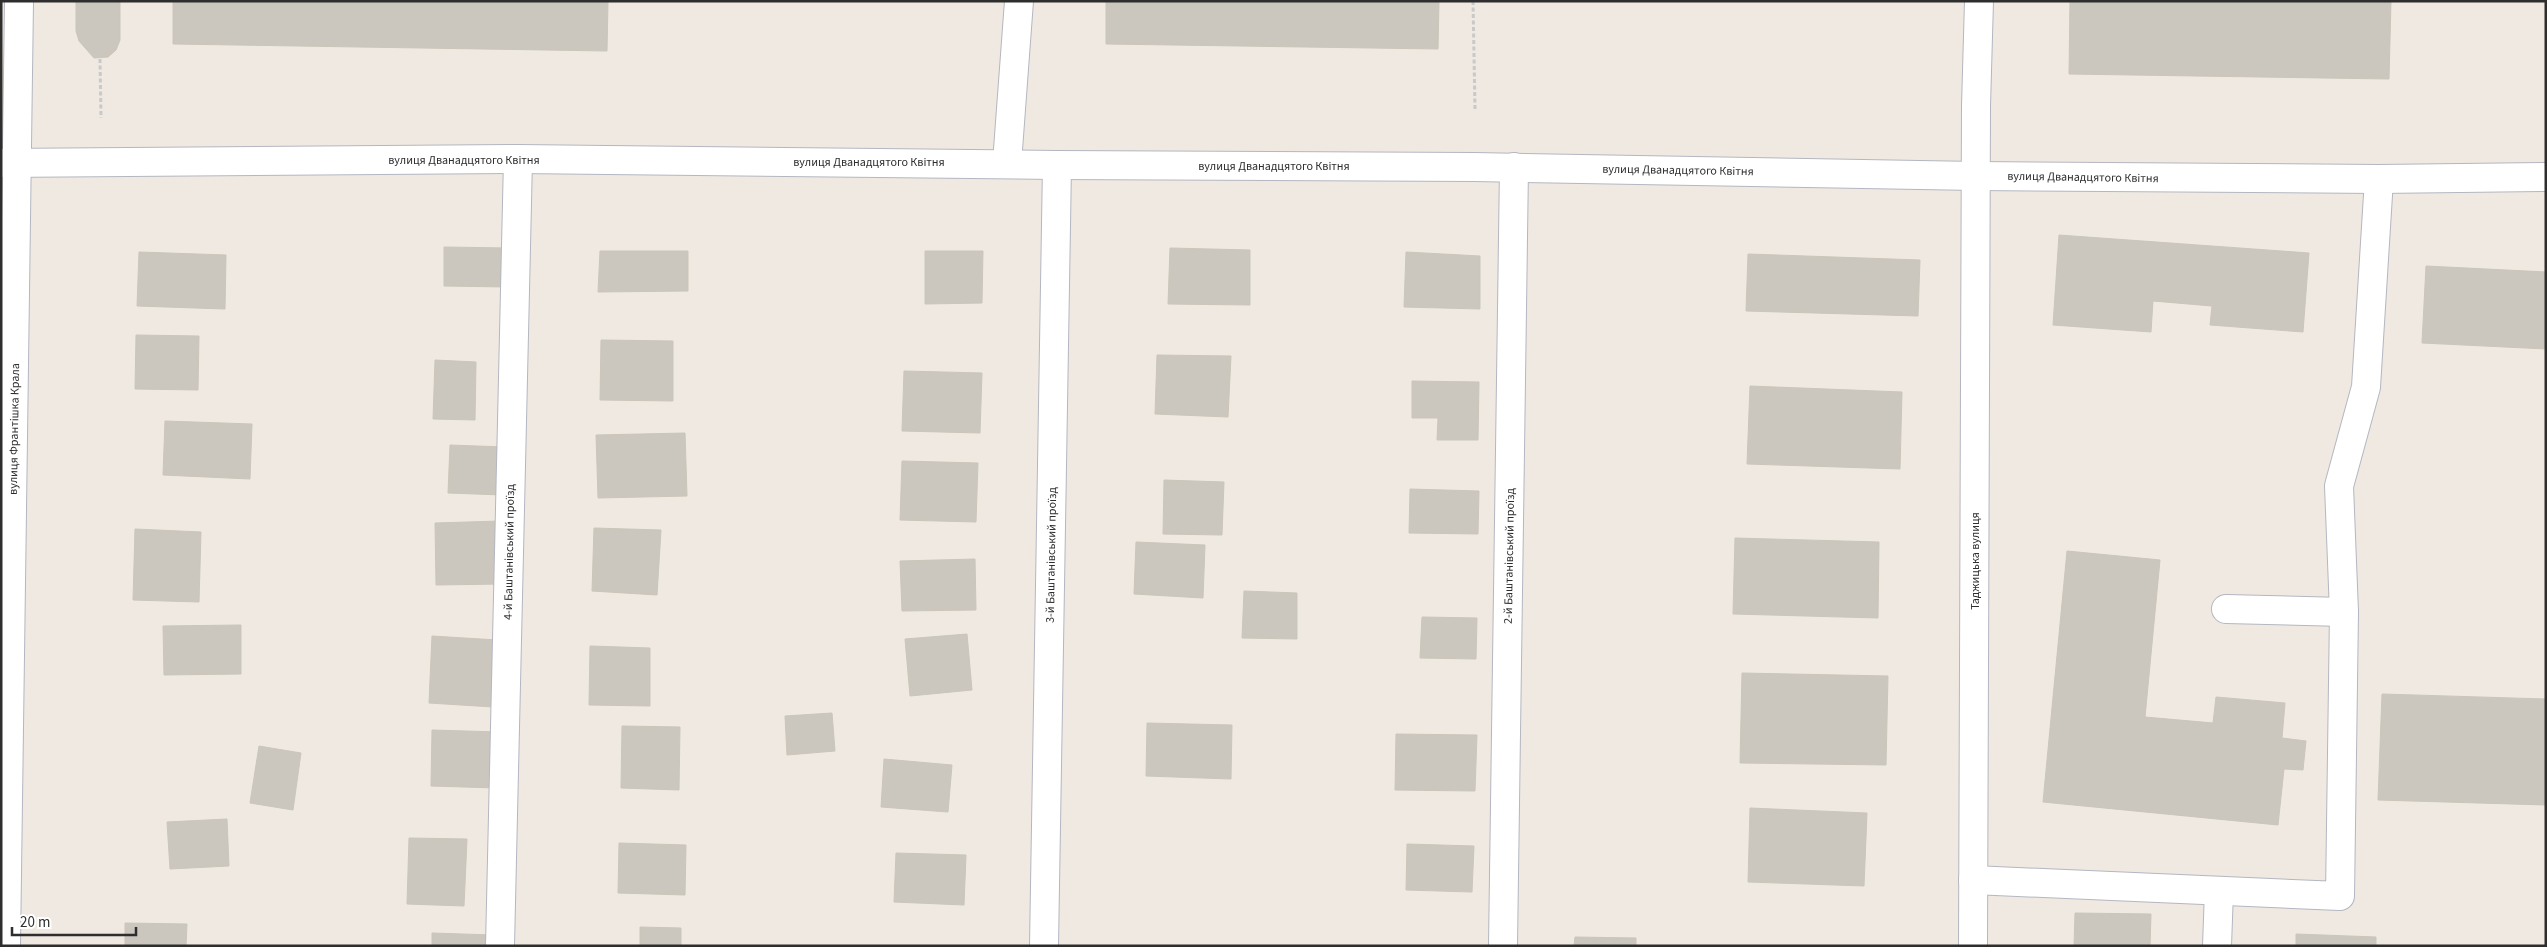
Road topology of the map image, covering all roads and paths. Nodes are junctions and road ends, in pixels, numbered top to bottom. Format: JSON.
{"nodes":[{"id":1,"x":19,"y":1,"type":"edge"},
{"id":2,"x":1019,"y":1,"type":"edge"},
{"id":3,"x":1474,"y":1,"type":"edge"},
{"id":4,"x":1979,"y":1,"type":"edge"},
{"id":5,"x":100,"y":59,"type":"dead end"},
{"id":6,"x":1475,"y":109,"type":"dead end"},
{"id":7,"x":101,"y":118,"type":"dead end"},
{"id":8,"x":518,"y":159,"type":"junction"},
{"id":9,"x":9,"y":163,"type":"edge"},
{"id":10,"x":1007,"y":163,"type":"junction"},
{"id":11,"x":1056,"y":165,"type":"junction"},
{"id":12,"x":1514,"y":167,"type":"junction"},
{"id":13,"x":1976,"y":176,"type":"junction"},
{"id":14,"x":2546,"y":177,"type":"edge"},
{"id":15,"x":2379,"y":179,"type":"junction"},
{"id":16,"x":2226,"y":609,"type":"dead end"},
{"id":17,"x":2344,"y":612,"type":"junction"},
{"id":18,"x":1973,"y":880,"type":"junction"},
{"id":19,"x":2220,"y":890,"type":"junction"},
{"id":20,"x":6,"y":946,"type":"edge"},
{"id":21,"x":500,"y":946,"type":"edge"},
{"id":22,"x":1044,"y":946,"type":"edge"},
{"id":23,"x":1503,"y":946,"type":"edge"},
{"id":24,"x":1973,"y":946,"type":"edge"},
{"id":25,"x":2217,"y":946,"type":"edge"}],
"edges":[{"from":1,"to":9,"type":"street","name":"вулиця Франтішка Крала"},
{"from":2,"to":10,"type":"street"},
{"from":3,"to":6,"type":"path"},
{"from":4,"to":13,"type":"street","name":"Таджицька вулиця"},
{"from":5,"to":7,"type":"path"},
{"from":8,"to":9,"type":"street","name":"вулиця Дванадцятого Квітня"},
{"from":8,"to":10,"type":"street","name":"вулиця Дванадцятого Квітня"},
{"from":8,"to":21,"type":"street","name":"4-й Баштанівський проїзд"},
{"from":9,"to":20,"type":"street","name":"вулиця Франтішка Крала"},
{"from":10,"to":11,"type":"street","name":"вулиця Дванадцятого Квітня"},
{"from":11,"to":12,"type":"street","name":"вулиця Дванадцятого Квітня"},
{"from":11,"to":22,"type":"street","name":"3-й Баштанівський проїзд"},
{"from":12,"to":13,"type":"street","name":"вулиця Дванадцятого Квітня"},
{"from":12,"to":23,"type":"street","name":"2-й Баштанівський проїзд"},
{"from":13,"to":15,"type":"street","name":"вулиця Дванадцятого Квітня"},
{"from":13,"to":18,"type":"street","name":"Таджицька вулиця"},
{"from":14,"to":15,"type":"street","name":"вулиця Дванадцятого Квітня"},
{"from":15,"to":17,"type":"street"},
{"from":16,"to":17,"type":"street"},
{"from":17,"to":19,"type":"street"},
{"from":18,"to":19,"type":"street"},
{"from":18,"to":24,"type":"street","name":"Таджицька вулиця"},
{"from":19,"to":25,"type":"street"}]}
